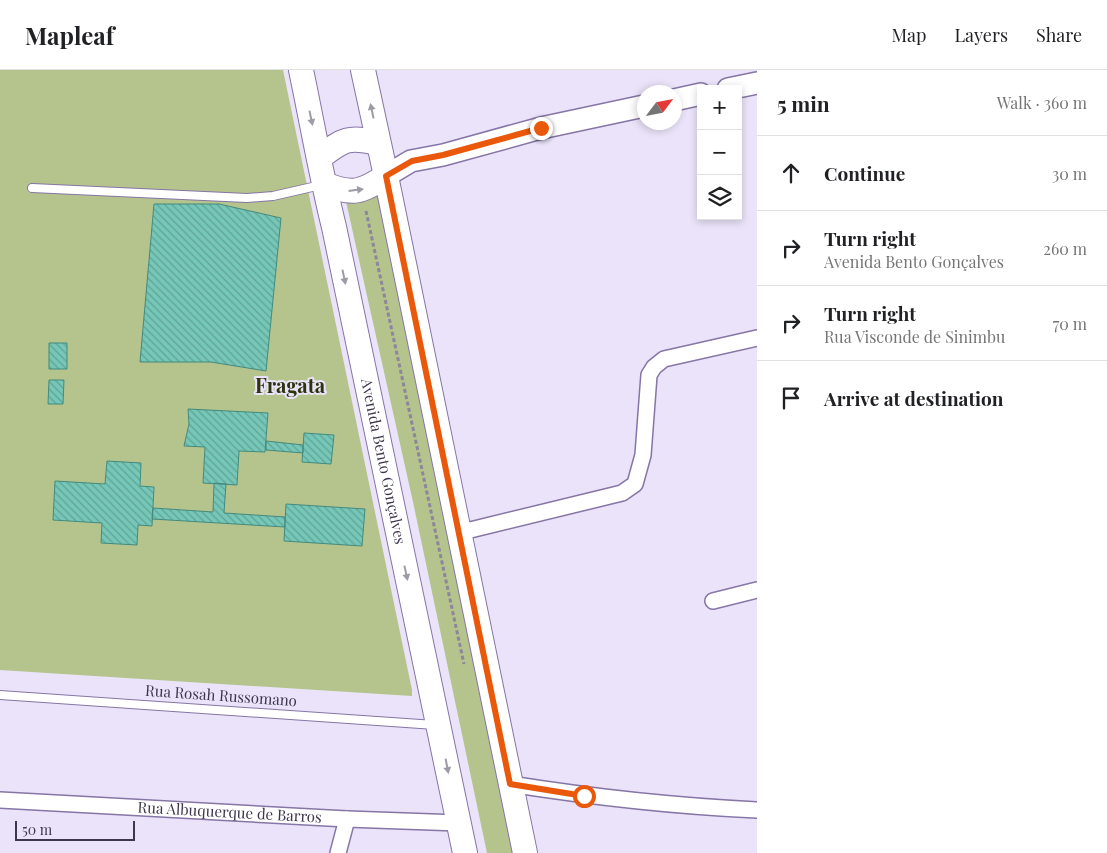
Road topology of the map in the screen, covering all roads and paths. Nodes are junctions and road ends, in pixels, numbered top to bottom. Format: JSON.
{"nodes":[{"id":1,"x":301,"y":70,"type":"edge"},
{"id":2,"x":362,"y":70,"type":"edge"},
{"id":3,"x":757,"y":83,"type":"edge"},
{"id":4,"x":742,"y":86,"type":"edge"},
{"id":5,"x":697,"y":95,"type":"edge"},
{"id":6,"x":682,"y":98,"type":"edge"},
{"id":7,"x":637,"y":107,"type":"edge"},
{"id":8,"x":378,"y":142,"type":"junction"},
{"id":9,"x":320,"y":157,"type":"junction"},
{"id":10,"x":412,"y":161,"type":"junction"},
{"id":11,"x":386,"y":176,"type":"junction"},
{"id":12,"x":324,"y":184,"type":"junction"},
{"id":13,"x":32,"y":188,"type":"dead end"},
{"id":14,"x":366,"y":211,"type":"dead end"},
{"id":15,"x":757,"y":338,"type":"edge"},
{"id":16,"x":458,"y":533,"type":"junction"},
{"id":17,"x":757,"y":590,"type":"edge"},
{"id":18,"x":713,"y":601,"type":"dead end"},
{"id":19,"x":464,"y":664,"type":"dead end"},
{"id":20,"x":0,"y":695,"type":"edge"},
{"id":21,"x":439,"y":725,"type":"junction"},
{"id":22,"x":510,"y":784,"type":"junction"},
{"id":23,"x":0,"y":800,"type":"edge"},
{"id":24,"x":757,"y":810,"type":"edge"},
{"id":25,"x":347,"y":819,"type":"junction"},
{"id":26,"x":459,"y":823,"type":"junction"},
{"id":27,"x":338,"y":853,"type":"edge"},
{"id":28,"x":465,"y":853,"type":"edge"},
{"id":29,"x":525,"y":853,"type":"edge"}],
"edges":[{"from":1,"to":9,"type":"main road","name":"Avenida Bento Gonçalves","one_way":true},
{"from":8,"to":2,"type":"main road","one_way":true},
{"from":3,"to":4,"type":"street"},
{"from":5,"to":6,"type":"street"},
{"from":7,"to":10,"type":"street"},
{"from":8,"to":9,"type":"main road"},
{"from":8,"to":10,"type":"street"},
{"from":8,"to":11,"type":"main road"},
{"from":9,"to":12,"type":"main road","name":"Avenida Bento Gonçalves"},
{"from":10,"to":11,"type":"street"},
{"from":12,"to":11,"type":"main road","one_way":true},
{"from":11,"to":16,"type":"main road"},
{"from":12,"to":13,"type":"lane"},
{"from":12,"to":21,"type":"main road","name":"Avenida Bento Gonçalves","one_way":true},
{"from":14,"to":19,"type":"path"},
{"from":15,"to":16,"type":"street"},
{"from":16,"to":22,"type":"main road"},
{"from":17,"to":18,"type":"street"},
{"from":20,"to":21,"type":"lane","name":"Rua Rosah Russomano"},
{"from":21,"to":26,"type":"main road","name":"Avenida Bento Gonçalves","one_way":true},
{"from":22,"to":24,"type":"street"},
{"from":22,"to":29,"type":"main road"},
{"from":23,"to":25,"type":"street","name":"Rua Albuquerque de Barros"},
{"from":25,"to":26,"type":"street","name":"Rua Albuquerque de Barros"},
{"from":25,"to":27,"type":"street"},
{"from":26,"to":28,"type":"main road","name":"Avenida Bento Gonçalves"}]}
